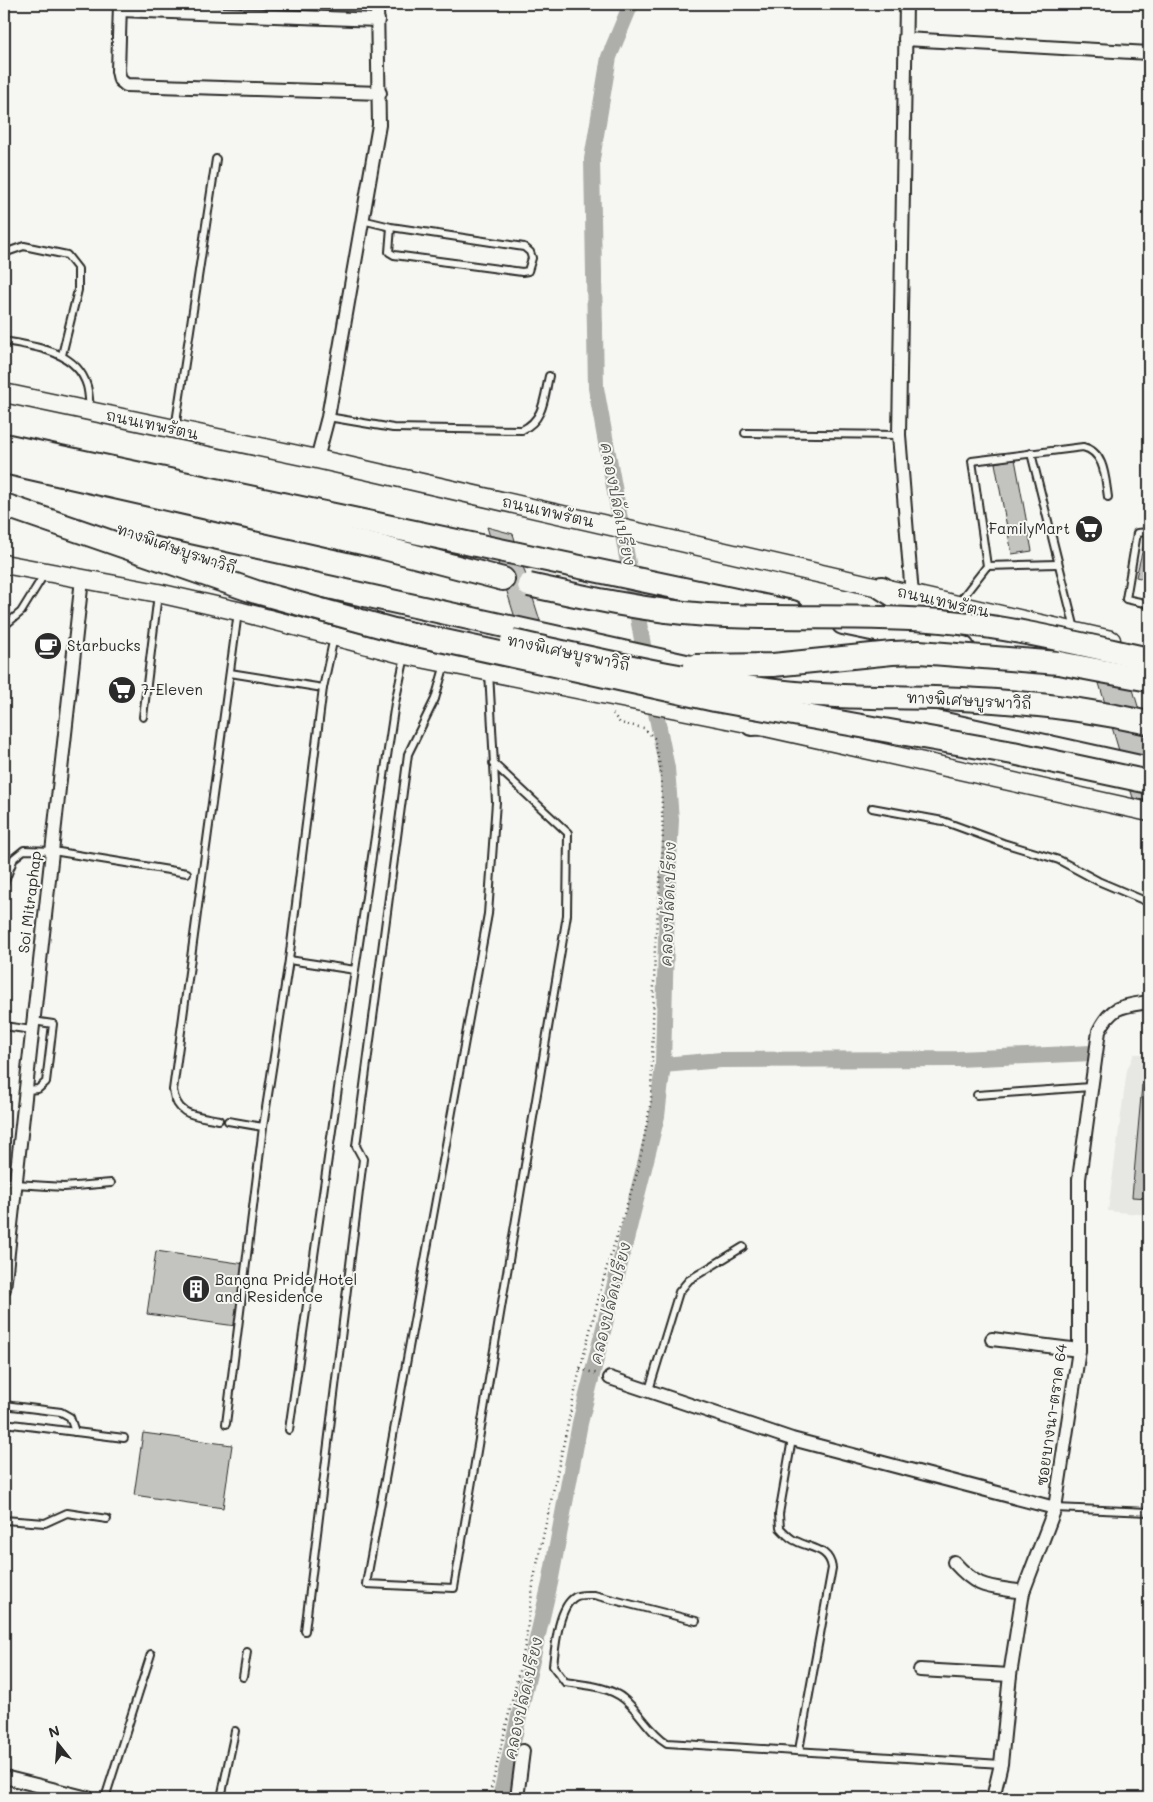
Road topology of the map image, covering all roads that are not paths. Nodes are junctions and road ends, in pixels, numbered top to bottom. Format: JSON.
{"nodes":[{"id":1,"x":377,"y":4,"type":"edge"},
{"id":2,"x":906,"y":4,"type":"edge"},
{"id":3,"x":120,"y":7,"type":"edge"},
{"id":4,"x":378,"y":20,"type":"junction"},
{"id":5,"x":905,"y":39,"type":"junction"},
{"id":6,"x":1149,"y":53,"type":"edge"},
{"id":7,"x":380,"y":93,"type":"junction"},
{"id":8,"x":216,"y":159,"type":"dead end"},
{"id":9,"x":362,"y":220,"type":"junction"},
{"id":10,"x":391,"y":227,"type":"junction"},
{"id":11,"x":4,"y":253,"type":"edge"},
{"id":12,"x":4,"y":341,"type":"edge"},
{"id":13,"x":62,"y":355,"type":"junction"},
{"id":14,"x":549,"y":376,"type":"dead end"},
{"id":15,"x":4,"y":393,"type":"edge"},
{"id":16,"x":90,"y":412,"type":"junction"},
{"id":17,"x":328,"y":417,"type":"junction"},
{"id":18,"x":175,"y":430,"type":"junction"},
{"id":19,"x":745,"y":434,"type":"dead end"},
{"id":20,"x":899,"y":435,"type":"junction"},
{"id":21,"x":4,"y":445,"type":"edge"},
{"id":22,"x":1030,"y":453,"type":"junction"},
{"id":23,"x":318,"y":459,"type":"junction"},
{"id":24,"x":4,"y":462,"type":"edge"},
{"id":25,"x":4,"y":490,"type":"edge"},
{"id":26,"x":1108,"y":497,"type":"dead end"},
{"id":27,"x":4,"y":505,"type":"edge"},
{"id":28,"x":4,"y":515,"type":"edge"},
{"id":29,"x":1149,"y":532,"type":"edge"},
{"id":30,"x":4,"y":553,"type":"edge"},
{"id":31,"x":4,"y":564,"type":"edge"},
{"id":32,"x":1057,"y":564,"type":"junction"},
{"id":33,"x":987,"y":566,"type":"junction"},
{"id":34,"x":47,"y":572,"type":"junction"},
{"id":35,"x":82,"y":579,"type":"junction"},
{"id":36,"x":503,"y":579,"type":"dead end"},
{"id":37,"x":529,"y":585,"type":"dead end"},
{"id":38,"x":882,"y":588,"type":"junction"},
{"id":39,"x":158,"y":593,"type":"junction"},
{"id":40,"x":912,"y":595,"type":"junction"},
{"id":41,"x":1149,"y":604,"type":"edge"},
{"id":42,"x":956,"y":605,"type":"junction"},
{"id":43,"x":238,"y":611,"type":"junction"},
{"id":44,"x":4,"y":626,"type":"edge"},
{"id":45,"x":1076,"y":631,"type":"junction"},
{"id":46,"x":334,"y":636,"type":"junction"},
{"id":47,"x":1149,"y":649,"type":"edge"},
{"id":48,"x":986,"y":653,"type":"junction"},
{"id":49,"x":406,"y":654,"type":"junction"},
{"id":50,"x":626,"y":659,"type":"junction"},
{"id":51,"x":1149,"y":659,"type":"edge"},
{"id":52,"x":445,"y":662,"type":"junction"},
{"id":53,"x":488,"y":671,"type":"junction"},
{"id":54,"x":230,"y":673,"type":"junction"},
{"id":55,"x":1149,"y":680,"type":"edge"},
{"id":56,"x":323,"y":688,"type":"junction"},
{"id":57,"x":1149,"y":691,"type":"edge"},
{"id":58,"x":906,"y":715,"type":"junction"},
{"id":59,"x":143,"y":716,"type":"dead end"},
{"id":60,"x":1149,"y":723,"type":"edge"},
{"id":61,"x":752,"y":724,"type":"junction"},
{"id":62,"x":494,"y":763,"type":"junction"},
{"id":63,"x":1149,"y":769,"type":"edge"},
{"id":64,"x":1149,"y":782,"type":"edge"},
{"id":65,"x":872,"y":808,"type":"dead end"},
{"id":66,"x":1149,"y":812,"type":"edge"},
{"id":67,"x":53,"y":852,"type":"junction"},
{"id":68,"x":187,"y":873,"type":"dead end"},
{"id":69,"x":4,"y":884,"type":"edge"},
{"id":70,"x":1149,"y":900,"type":"edge"},
{"id":71,"x":289,"y":960,"type":"junction"},
{"id":72,"x":355,"y":970,"type":"junction"},
{"id":73,"x":1149,"y":1002,"type":"edge"},
{"id":74,"x":4,"y":1026,"type":"edge"},
{"id":75,"x":33,"y":1026,"type":"junction"},
{"id":76,"x":1090,"y":1087,"type":"junction"},
{"id":77,"x":26,"y":1090,"type":"junction"},
{"id":78,"x":977,"y":1095,"type":"dead end"},
{"id":79,"x":219,"y":1120,"type":"dead end"},
{"id":80,"x":228,"y":1121,"type":"dead end"},
{"id":81,"x":263,"y":1126,"type":"junction"},
{"id":82,"x":111,"y":1183,"type":"dead end"},
{"id":83,"x":15,"y":1184,"type":"junction"},
{"id":84,"x":743,"y":1247,"type":"dead end"},
{"id":85,"x":4,"y":1289,"type":"edge"},
{"id":86,"x":992,"y":1338,"type":"dead end"},
{"id":87,"x":1079,"y":1350,"type":"junction"},
{"id":88,"x":610,"y":1378,"type":"dead end"},
{"id":89,"x":649,"y":1390,"type":"junction"},
{"id":90,"x":4,"y":1405,"type":"edge"},
{"id":91,"x":4,"y":1423,"type":"edge"},
{"id":92,"x":226,"y":1424,"type":"dead end"},
{"id":93,"x":289,"y":1430,"type":"dead end"},
{"id":94,"x":75,"y":1432,"type":"junction"},
{"id":95,"x":124,"y":1438,"type":"dead end"},
{"id":96,"x":792,"y":1439,"type":"junction"},
{"id":97,"x":1055,"y":1508,"type":"junction"},
{"id":98,"x":1149,"y":1512,"type":"edge"},
{"id":99,"x":107,"y":1519,"type":"dead end"},
{"id":100,"x":4,"y":1520,"type":"edge"},
{"id":101,"x":954,"y":1562,"type":"dead end"},
{"id":102,"x":1023,"y":1592,"type":"junction"},
{"id":103,"x":696,"y":1621,"type":"dead end"},
{"id":104,"x":305,"y":1631,"type":"dead end"},
{"id":105,"x":247,"y":1652,"type":"dead end"},
{"id":106,"x":151,"y":1654,"type":"dead end"},
{"id":107,"x":920,"y":1670,"type":"dead end"},
{"id":108,"x":1010,"y":1675,"type":"junction"},
{"id":109,"x":243,"y":1677,"type":"dead end"},
{"id":110,"x":235,"y":1730,"type":"dead end"},
{"id":111,"x":799,"y":1750,"type":"junction"},
{"id":112,"x":523,"y":1751,"type":"dead end"},
{"id":113,"x":1001,"y":1764,"type":"junction"},
{"id":114,"x":4,"y":1777,"type":"edge"},
{"id":115,"x":88,"y":1798,"type":"edge"},
{"id":116,"x":105,"y":1798,"type":"edge"},
{"id":117,"x":221,"y":1798,"type":"edge"},
{"id":118,"x":517,"y":1798,"type":"edge"},
{"id":119,"x":993,"y":1798,"type":"edge"}],
"edges":[{"from":1,"to":4,"type":"street"},
{"from":2,"to":5,"type":"street"},
{"from":3,"to":4,"type":"street"},
{"from":3,"to":7,"type":"street"},
{"from":4,"to":7,"type":"street"},
{"from":5,"to":6,"type":"street"},
{"from":5,"to":20,"type":"street"},
{"from":7,"to":9,"type":"street"},
{"from":8,"to":18,"type":"lane"},
{"from":9,"to":10,"type":"lane"},
{"from":9,"to":17,"type":"street"},
{"from":10,"to":10,"type":"lane"},
{"from":11,"to":13,"type":"lane"},
{"from":12,"to":13,"type":"lane"},
{"from":13,"to":16,"type":"lane"},
{"from":14,"to":17,"type":"lane"},
{"from":15,"to":16,"type":"main road","name":"ถนนเทพรัตน"},
{"from":16,"to":18,"type":"main road","name":"ถนนเทพรัตน"},
{"from":17,"to":23,"type":"street"},
{"from":18,"to":23,"type":"main road","name":"ถนนเทพรัตน"},
{"from":19,"to":20,"type":"lane"},
{"from":20,"to":40,"type":"street"},
{"from":21,"to":48,"type":"highway"},
{"from":22,"to":26,"type":"lane"},
{"from":22,"to":32,"type":"lane"},
{"from":22,"to":33,"type":"lane"},
{"from":23,"to":38,"type":"main road","name":"ถนนเทพรัตน"},
{"from":24,"to":36,"type":"highway"},
{"from":25,"to":50,"type":"highway","name":"ทางพิเศษบูรพาวิถี","bridge":true},
{"from":27,"to":64,"type":"highway","bridge":true},
{"from":28,"to":50,"type":"highway"},
{"from":29,"to":41,"type":"lane"},
{"from":30,"to":34,"type":"main road"},
{"from":31,"to":34,"type":"main road"},
{"from":32,"to":33,"type":"lane"},
{"from":32,"to":45,"type":"lane"},
{"from":33,"to":42,"type":"lane"},
{"from":34,"to":35,"type":"main road"},
{"from":34,"to":44,"type":"lane"},
{"from":35,"to":39,"type":"main road"},
{"from":35,"to":67,"type":"street","name":"Soi Mitraphap"},
{"from":37,"to":51,"type":"highway","bridge":true},
{"from":38,"to":40,"type":"main road","name":"ถนนเทพรัตน"},
{"from":38,"to":48,"type":"highway"},
{"from":39,"to":43,"type":"main road"},
{"from":39,"to":59,"type":"lane"},
{"from":40,"to":42,"type":"main road","name":"ถนนเทพรัตน"},
{"from":42,"to":45,"type":"main road","name":"ถนนเทพรัตน"},
{"from":43,"to":46,"type":"main road"},
{"from":43,"to":54,"type":"lane"},
{"from":45,"to":47,"type":"main road","name":"ถนนเทพรัตน"},
{"from":46,"to":49,"type":"main road"},
{"from":46,"to":56,"type":"lane"},
{"from":48,"to":57,"type":"highway"},
{"from":49,"to":52,"type":"main road"},
{"from":49,"to":72,"type":"lane"},
{"from":50,"to":55,"type":"highway","bridge":true},
{"from":50,"to":58,"type":"highway"},
{"from":50,"to":60,"type":"highway","name":"ทางพิเศษบูรพาวิถี","bridge":true},
{"from":52,"to":53,"type":"main road"},
{"from":52,"to":104,"type":"lane"},
{"from":53,"to":61,"type":"main road"},
{"from":53,"to":62,"type":"lane"},
{"from":54,"to":56,"type":"lane"},
{"from":54,"to":79,"type":"lane"},
{"from":56,"to":71,"type":"lane"},
{"from":58,"to":61,"type":"highway"},
{"from":58,"to":63,"type":"highway"},
{"from":61,"to":66,"type":"main road"},
{"from":62,"to":62,"type":"lane"},
{"from":65,"to":70,"type":"lane"},
{"from":67,"to":68,"type":"lane"},
{"from":67,"to":69,"type":"lane"},
{"from":67,"to":75,"type":"street","name":"Soi Mitraphap"},
{"from":71,"to":72,"type":"lane"},
{"from":71,"to":81,"type":"lane"},
{"from":72,"to":93,"type":"lane"},
{"from":73,"to":76,"type":"street","name":"ซอยบางนา-ตราด 64"},
{"from":74,"to":75,"type":"lane"},
{"from":75,"to":77,"type":"street","name":"Soi Mitraphap"},
{"from":75,"to":77,"type":"lane"},
{"from":76,"to":78,"type":"lane"},
{"from":76,"to":87,"type":"street","name":"ซอยบางนา-ตราด 64"},
{"from":77,"to":83,"type":"street","name":"Soi Mitraphap"},
{"from":80,"to":81,"type":"lane"},
{"from":81,"to":92,"type":"lane"},
{"from":82,"to":83,"type":"lane"},
{"from":83,"to":85,"type":"street","name":"Soi Mitraphap"},
{"from":84,"to":89,"type":"lane"},
{"from":86,"to":87,"type":"street"},
{"from":87,"to":97,"type":"street","name":"ซอยบางนา-ตราด 64"},
{"from":88,"to":89,"type":"street"},
{"from":89,"to":96,"type":"street"},
{"from":90,"to":94,"type":"lane"},
{"from":91,"to":94,"type":"lane"},
{"from":94,"to":95,"type":"lane"},
{"from":96,"to":97,"type":"street"},
{"from":96,"to":111,"type":"lane"},
{"from":97,"to":98,"type":"lane"},
{"from":97,"to":102,"type":"street","name":"ซอยบางนา-ตราด 64"},
{"from":99,"to":100,"type":"lane"},
{"from":101,"to":102,"type":"street"},
{"from":102,"to":108,"type":"street","name":"ซอยบางนา-ตราด 64"},
{"from":103,"to":111,"type":"lane"},
{"from":105,"to":109,"type":"lane"},
{"from":106,"to":116,"type":"lane"},
{"from":107,"to":108,"type":"street"},
{"from":108,"to":113,"type":"street","name":"ซอยบางนา-ตราด 64"},
{"from":110,"to":117,"type":"lane"},
{"from":111,"to":113,"type":"lane"},
{"from":112,"to":118,"type":"street"},
{"from":113,"to":119,"type":"street","name":"ซอยบางนา-ตราด 64"},
{"from":114,"to":115,"type":"street"}]}
